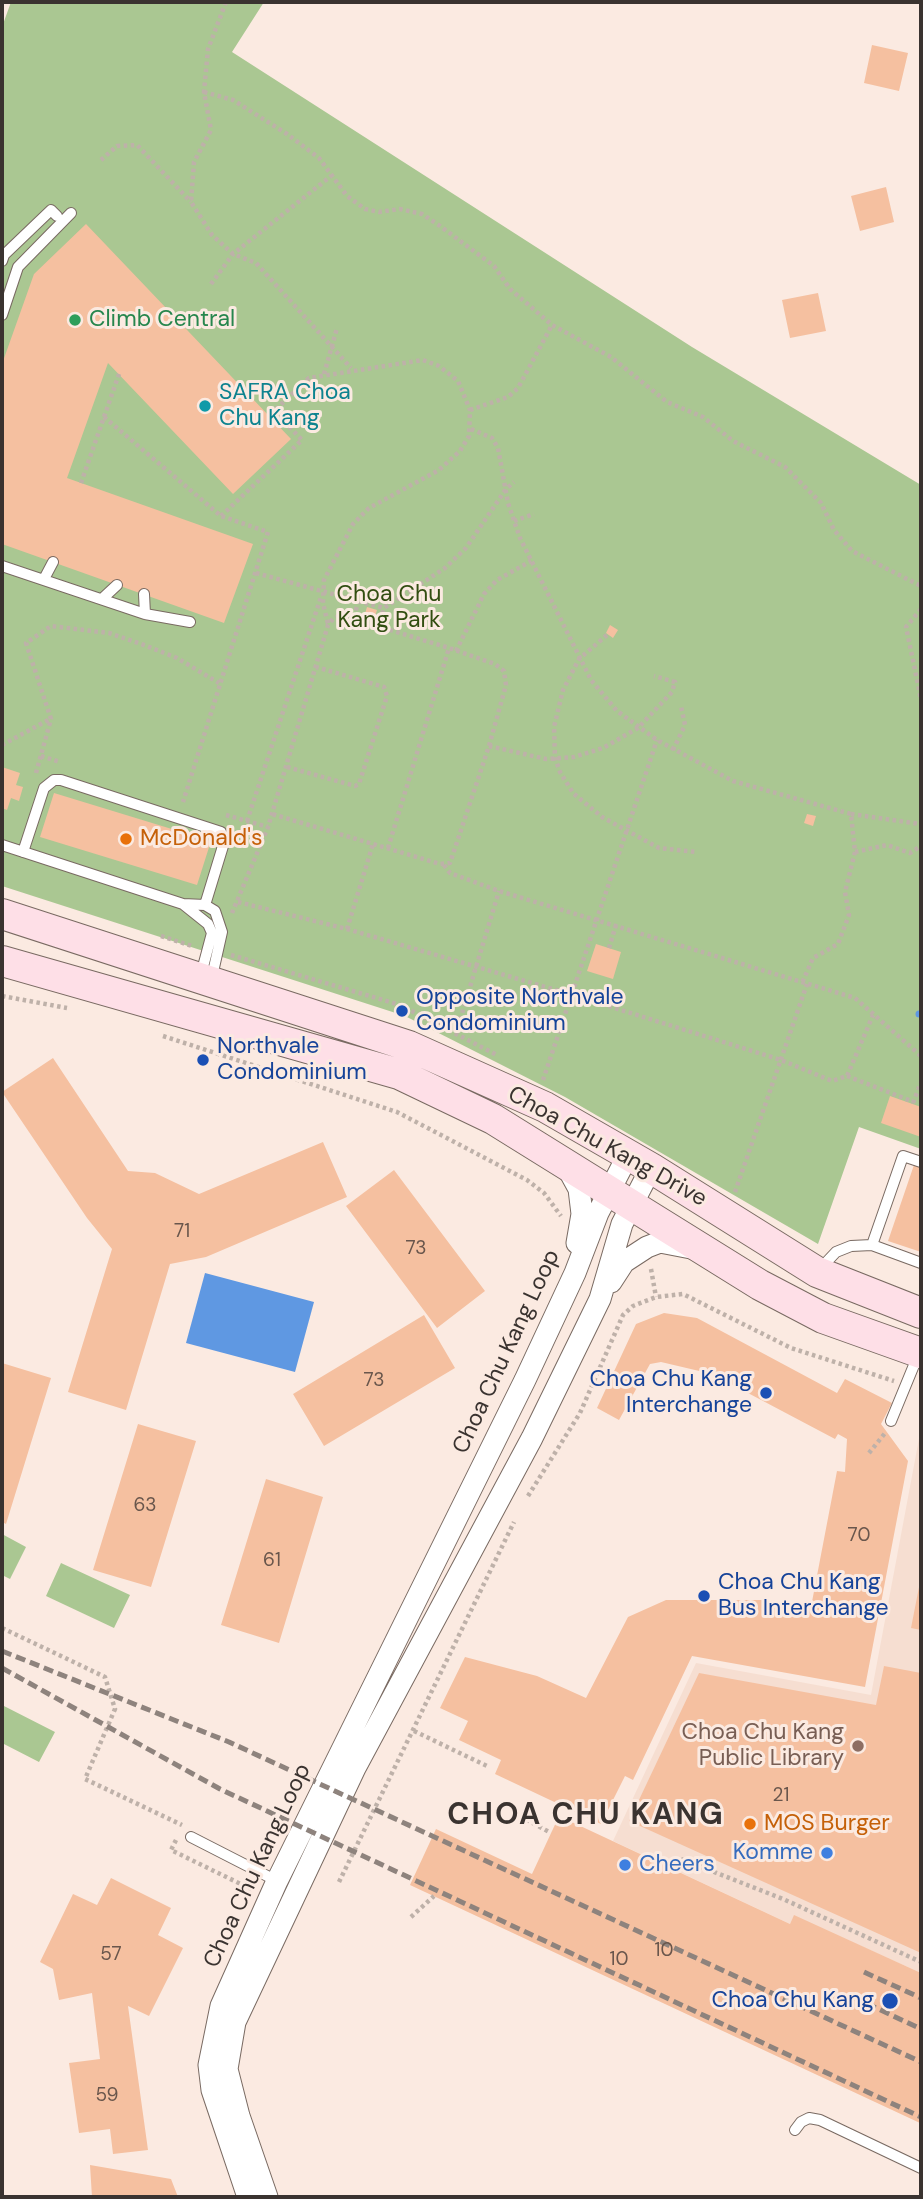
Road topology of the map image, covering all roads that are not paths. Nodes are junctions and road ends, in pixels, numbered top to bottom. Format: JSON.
{"nodes":[{"id":1,"x":71,"y":213,"type":"dead end"},
{"id":2,"x":57,"y":216,"type":"dead end"},
{"id":3,"x":2,"y":261,"type":"edge"},
{"id":4,"x":2,"y":315,"type":"edge"},
{"id":5,"x":53,"y":562,"type":"dead end"},
{"id":6,"x":2,"y":566,"type":"edge"},
{"id":7,"x":44,"y":579,"type":"junction"},
{"id":8,"x":117,"y":585,"type":"dead end"},
{"id":9,"x":144,"y":594,"type":"dead end"},
{"id":10,"x":103,"y":598,"type":"junction"},
{"id":11,"x":145,"y":614,"type":"junction"},
{"id":12,"x":190,"y":622,"type":"dead end"},
{"id":13,"x":2,"y":845,"type":"edge"},
{"id":14,"x":23,"y":852,"type":"junction"},
{"id":15,"x":183,"y":904,"type":"junction"},
{"id":16,"x":205,"y":905,"type":"junction"},
{"id":17,"x":2,"y":914,"type":"edge"},
{"id":18,"x":2,"y":961,"type":"edge"},
{"id":19,"x":205,"y":982,"type":"junction"},
{"id":20,"x":640,"y":1161,"type":"junction"},
{"id":21,"x":921,"y":1162,"type":"edge"},
{"id":22,"x":565,"y":1163,"type":"junction"},
{"id":23,"x":621,"y":1198,"type":"junction"},
{"id":24,"x":872,"y":1245,"type":"junction"},
{"id":25,"x":711,"y":1252,"type":"junction"},
{"id":26,"x":921,"y":1263,"type":"edge"},
{"id":27,"x":817,"y":1272,"type":"junction"},
{"id":28,"x":575,"y":1273,"type":"junction"},
{"id":29,"x":600,"y":1298,"type":"junction"},
{"id":30,"x":921,"y":1313,"type":"edge"},
{"id":31,"x":823,"y":1318,"type":"junction"},
{"id":32,"x":920,"y":1353,"type":"edge"},
{"id":33,"x":891,"y":1421,"type":"road end"},
{"id":34,"x":430,"y":1570,"type":"junction"},
{"id":35,"x":454,"y":1583,"type":"junction"},
{"id":36,"x":191,"y":1837,"type":"dead end"},
{"id":37,"x":277,"y":1881,"type":"junction"},
{"id":38,"x":259,"y":1971,"type":"junction"},
{"id":39,"x":221,"y":2006,"type":"junction"},
{"id":40,"x":239,"y":2116,"type":"junction"},
{"id":41,"x":796,"y":2130,"type":"dead end"},
{"id":42,"x":227,"y":2140,"type":"junction"},
{"id":43,"x":921,"y":2168,"type":"edge"},
{"id":44,"x":248,"y":2197,"type":"edge"},
{"id":45,"x":267,"y":2197,"type":"edge"}],
"edges":[{"from":1,"to":4,"type":"lane"},
{"from":2,"to":3,"type":"lane"},
{"from":5,"to":7,"type":"lane"},
{"from":6,"to":7,"type":"lane"},
{"from":7,"to":10,"type":"lane"},
{"from":8,"to":10,"type":"lane"},
{"from":9,"to":11,"type":"lane"},
{"from":10,"to":11,"type":"lane"},
{"from":11,"to":12,"type":"lane"},
{"from":13,"to":14,"type":"lane"},
{"from":14,"to":15,"type":"lane"},
{"from":14,"to":16,"type":"lane"},
{"from":15,"to":16,"type":"lane"},
{"from":15,"to":19,"type":"lane"},
{"from":16,"to":19,"type":"lane"},
{"from":17,"to":19,"type":"main road","name":"Choa Chu Kang Drive"},
{"from":18,"to":22,"type":"main road","name":"Choa Chu Kang Drive"},
{"from":19,"to":20,"type":"main road","name":"Choa Chu Kang Drive"},
{"from":20,"to":23,"type":"street","name":"Choa Chu Kang Loop"},
{"from":20,"to":27,"type":"main road","name":"Choa Chu Kang Drive"},
{"from":21,"to":24,"type":"lane"},
{"from":22,"to":23,"type":"main road","name":"Choa Chu Kang Drive"},
{"from":22,"to":28,"type":"street"},
{"from":23,"to":25,"type":"main road","name":"Choa Chu Kang Drive"},
{"from":23,"to":28,"type":"street","name":"Choa Chu Kang Loop"},
{"from":23,"to":29,"type":"street","name":"Choa Chu Kang Loop"},
{"from":24,"to":26,"type":"lane"},
{"from":24,"to":27,"type":"lane"},
{"from":25,"to":29,"type":"street"},
{"from":25,"to":31,"type":"main road","name":"Choa Chu Kang Drive"},
{"from":27,"to":30,"type":"main road","name":"Choa Chu Kang Drive"},
{"from":27,"to":31,"type":"main road"},
{"from":28,"to":34,"type":"street","name":"Choa Chu Kang Loop"},
{"from":29,"to":35,"type":"street","name":"Choa Chu Kang Loop"},
{"from":31,"to":32,"type":"main road","name":"Choa Chu Kang Drive"},
{"from":32,"to":33,"type":"lane"},
{"from":34,"to":35,"type":"street"},
{"from":34,"to":37,"type":"street","name":"Choa Chu Kang Loop"},
{"from":35,"to":38,"type":"street","name":"Choa Chu Kang Loop"},
{"from":36,"to":37,"type":"lane"},
{"from":37,"to":39,"type":"street","name":"Choa Chu Kang Loop"},
{"from":38,"to":39,"type":"street"},
{"from":38,"to":40,"type":"street","name":"Choa Chu Kang Loop"},
{"from":39,"to":42,"type":"street","name":"Choa Chu Kang Loop"},
{"from":40,"to":42,"type":"street"},
{"from":40,"to":45,"type":"street","name":"Choa Chu Kang Loop"},
{"from":41,"to":43,"type":"lane"},
{"from":42,"to":44,"type":"street","name":"Choa Chu Kang Loop"}]}
